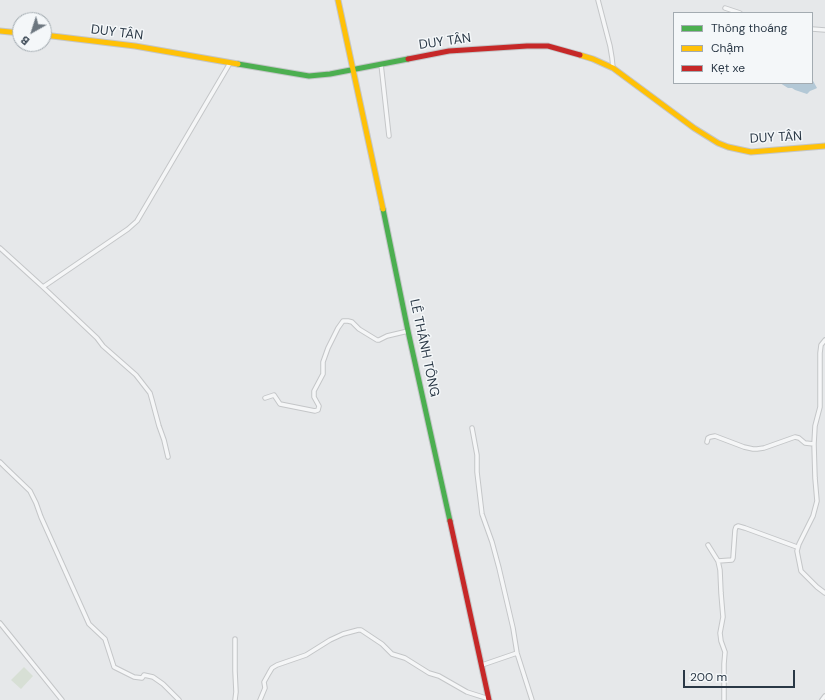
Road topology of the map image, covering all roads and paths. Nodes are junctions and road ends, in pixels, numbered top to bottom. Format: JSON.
{"nodes":[{"id":1,"x":338,"y":0,"type":"edge"},
{"id":2,"x":598,"y":0,"type":"edge"},
{"id":3,"x":725,"y":8,"type":"dead end"},
{"id":4,"x":737,"y":12,"type":"edge"},
{"id":5,"x":813,"y":29,"type":"edge"},
{"id":6,"x":825,"y":30,"type":"edge"},
{"id":7,"x":0,"y":31,"type":"edge"},
{"id":8,"x":12,"y":32,"type":"edge"},
{"id":9,"x":52,"y":36,"type":"edge"},
{"id":10,"x":230,"y":64,"type":"junction"},
{"id":11,"x":382,"y":64,"type":"junction"},
{"id":12,"x":613,"y":68,"type":"junction"},
{"id":13,"x":353,"y":70,"type":"junction"},
{"id":14,"x":389,"y":136,"type":"dead end"},
{"id":15,"x":825,"y":146,"type":"edge"},
{"id":16,"x":0,"y":248,"type":"edge"},
{"id":17,"x":43,"y":287,"type":"junction"},
{"id":18,"x":408,"y":332,"type":"junction"},
{"id":19,"x":825,"y":340,"type":"edge"},
{"id":20,"x":265,"y":398,"type":"dead end"},
{"id":21,"x":472,"y":428,"type":"dead end"},
{"id":22,"x":707,"y":442,"type":"dead end"},
{"id":23,"x":814,"y":444,"type":"junction"},
{"id":24,"x":168,"y":458,"type":"dead end"},
{"id":25,"x":0,"y":462,"type":"edge"},
{"id":26,"x":708,"y":545,"type":"dead end"},
{"id":27,"x":798,"y":547,"type":"junction"},
{"id":28,"x":718,"y":561,"type":"junction"},
{"id":29,"x":825,"y":593,"type":"edge"},
{"id":30,"x":0,"y":623,"type":"edge"},
{"id":31,"x":235,"y":639,"type":"dead end"},
{"id":32,"x":517,"y":653,"type":"junction"},
{"id":33,"x":482,"y":665,"type":"junction"},
{"id":34,"x":825,"y":696,"type":"edge"},
{"id":35,"x":62,"y":700,"type":"edge"},
{"id":36,"x":179,"y":700,"type":"edge"},
{"id":37,"x":234,"y":700,"type":"edge"},
{"id":38,"x":260,"y":700,"type":"edge"},
{"id":39,"x":489,"y":700,"type":"edge"},
{"id":40,"x":532,"y":700,"type":"edge"},
{"id":41,"x":724,"y":700,"type":"edge"},
{"id":42,"x":822,"y":700,"type":"edge"}],
"edges":[{"from":1,"to":13,"type":"street","name":"LÊ THÁNH TÔNG"},
{"from":2,"to":12,"type":"street"},
{"from":3,"to":4,"type":"street"},
{"from":5,"to":6,"type":"street"},
{"from":7,"to":8,"type":"street"},
{"from":9,"to":10,"type":"street","name":"DUY TÂN"},
{"from":10,"to":13,"type":"street","name":"DUY TÂN"},
{"from":10,"to":17,"type":"street"},
{"from":11,"to":12,"type":"street","name":"DUY TÂN"},
{"from":11,"to":13,"type":"street","name":"DUY TÂN"},
{"from":11,"to":14,"type":"street"},
{"from":12,"to":15,"type":"street","name":"DUY TÂN"},
{"from":13,"to":18,"type":"street","name":"LÊ THÁNH TÔNG"},
{"from":16,"to":17,"type":"street"},
{"from":17,"to":24,"type":"street"},
{"from":18,"to":20,"type":"street"},
{"from":18,"to":33,"type":"street","name":"LÊ THÁNH TÔNG"},
{"from":19,"to":23,"type":"street"},
{"from":21,"to":32,"type":"street"},
{"from":22,"to":23,"type":"street"},
{"from":23,"to":27,"type":"street"},
{"from":25,"to":36,"type":"street"},
{"from":26,"to":28,"type":"street"},
{"from":27,"to":28,"type":"street"},
{"from":27,"to":29,"type":"street"},
{"from":28,"to":41,"type":"street"},
{"from":30,"to":35,"type":"street"},
{"from":31,"to":37,"type":"street"},
{"from":32,"to":33,"type":"street"},
{"from":32,"to":40,"type":"street"},
{"from":33,"to":39,"type":"street","name":"LÊ THÁNH TÔNG"},
{"from":34,"to":42,"type":"street"},
{"from":38,"to":39,"type":"street"}]}
